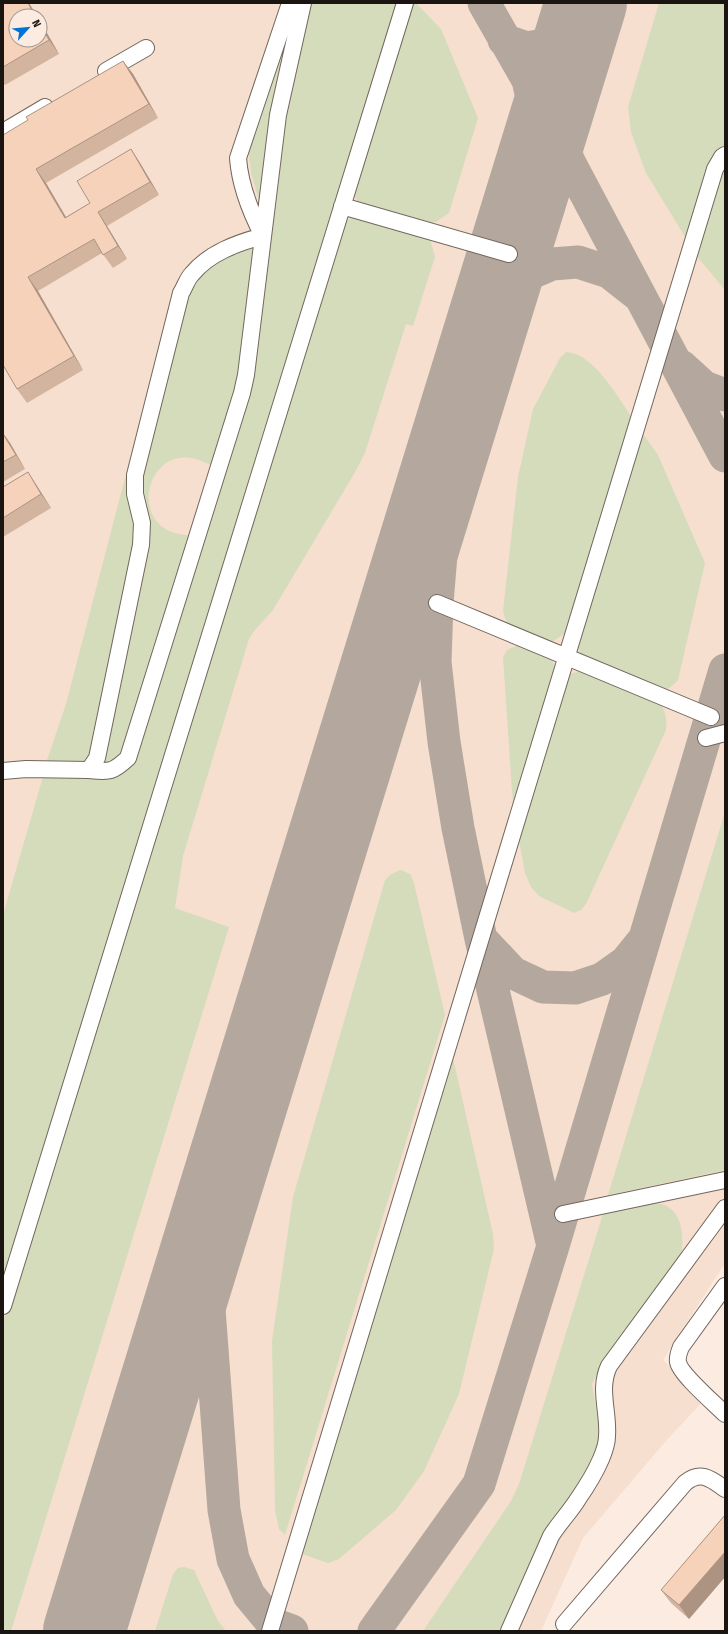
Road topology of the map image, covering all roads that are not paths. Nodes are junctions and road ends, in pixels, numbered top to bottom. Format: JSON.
{"nodes":[{"id":1,"x":290,"y":3,"type":"edge"},
{"id":2,"x":303,"y":3,"type":"edge"},
{"id":3,"x":405,"y":3,"type":"edge"},
{"id":4,"x":146,"y":48,"type":"dead end"},
{"id":5,"x":92,"y":80,"type":"edge"},
{"id":6,"x":58,"y":100,"type":"edge"},
{"id":7,"x":3,"y":132,"type":"edge"},
{"id":8,"x":725,"y":156,"type":"edge"},
{"id":9,"x":342,"y":206,"type":"junction"},
{"id":10,"x":263,"y":236,"type":"junction"},
{"id":11,"x":509,"y":254,"type":"dead end"},
{"id":12,"x":437,"y":603,"type":"dead end"},
{"id":13,"x":567,"y":657,"type":"junction"},
{"id":14,"x":711,"y":717,"type":"dead end"},
{"id":15,"x":725,"y":733,"type":"edge"},
{"id":16,"x":706,"y":738,"type":"dead end"},
{"id":17,"x":88,"y":770,"type":"junction"},
{"id":18,"x":3,"y":772,"type":"edge"},
{"id":19,"x":725,"y":1180,"type":"edge"},
{"id":20,"x":725,"y":1208,"type":"edge"},
{"id":21,"x":563,"y":1214,"type":"dead end"},
{"id":22,"x":725,"y":1286,"type":"edge"},
{"id":23,"x":3,"y":1306,"type":"edge"},
{"id":24,"x":725,"y":1414,"type":"edge"},
{"id":25,"x":725,"y":1489,"type":"edge"},
{"id":26,"x":564,"y":1624,"type":"dead end"},
{"id":27,"x":270,"y":1631,"type":"edge"},
{"id":28,"x":509,"y":1631,"type":"edge"}],
"edges":[{"from":1,"to":10,"type":"street"},
{"from":2,"to":10,"type":"street"},
{"from":3,"to":9,"type":"street"},
{"from":4,"to":5,"type":"street"},
{"from":6,"to":7,"type":"street"},
{"from":8,"to":13,"type":"street"},
{"from":9,"to":11,"type":"street"},
{"from":9,"to":23,"type":"street"},
{"from":10,"to":17,"type":"street"},
{"from":10,"to":17,"type":"street"},
{"from":12,"to":13,"type":"street"},
{"from":13,"to":14,"type":"street"},
{"from":13,"to":27,"type":"street"},
{"from":15,"to":16,"type":"street"},
{"from":17,"to":18,"type":"street"},
{"from":19,"to":21,"type":"street"},
{"from":20,"to":28,"type":"street"},
{"from":22,"to":24,"type":"street"},
{"from":25,"to":26,"type":"street"}]}
